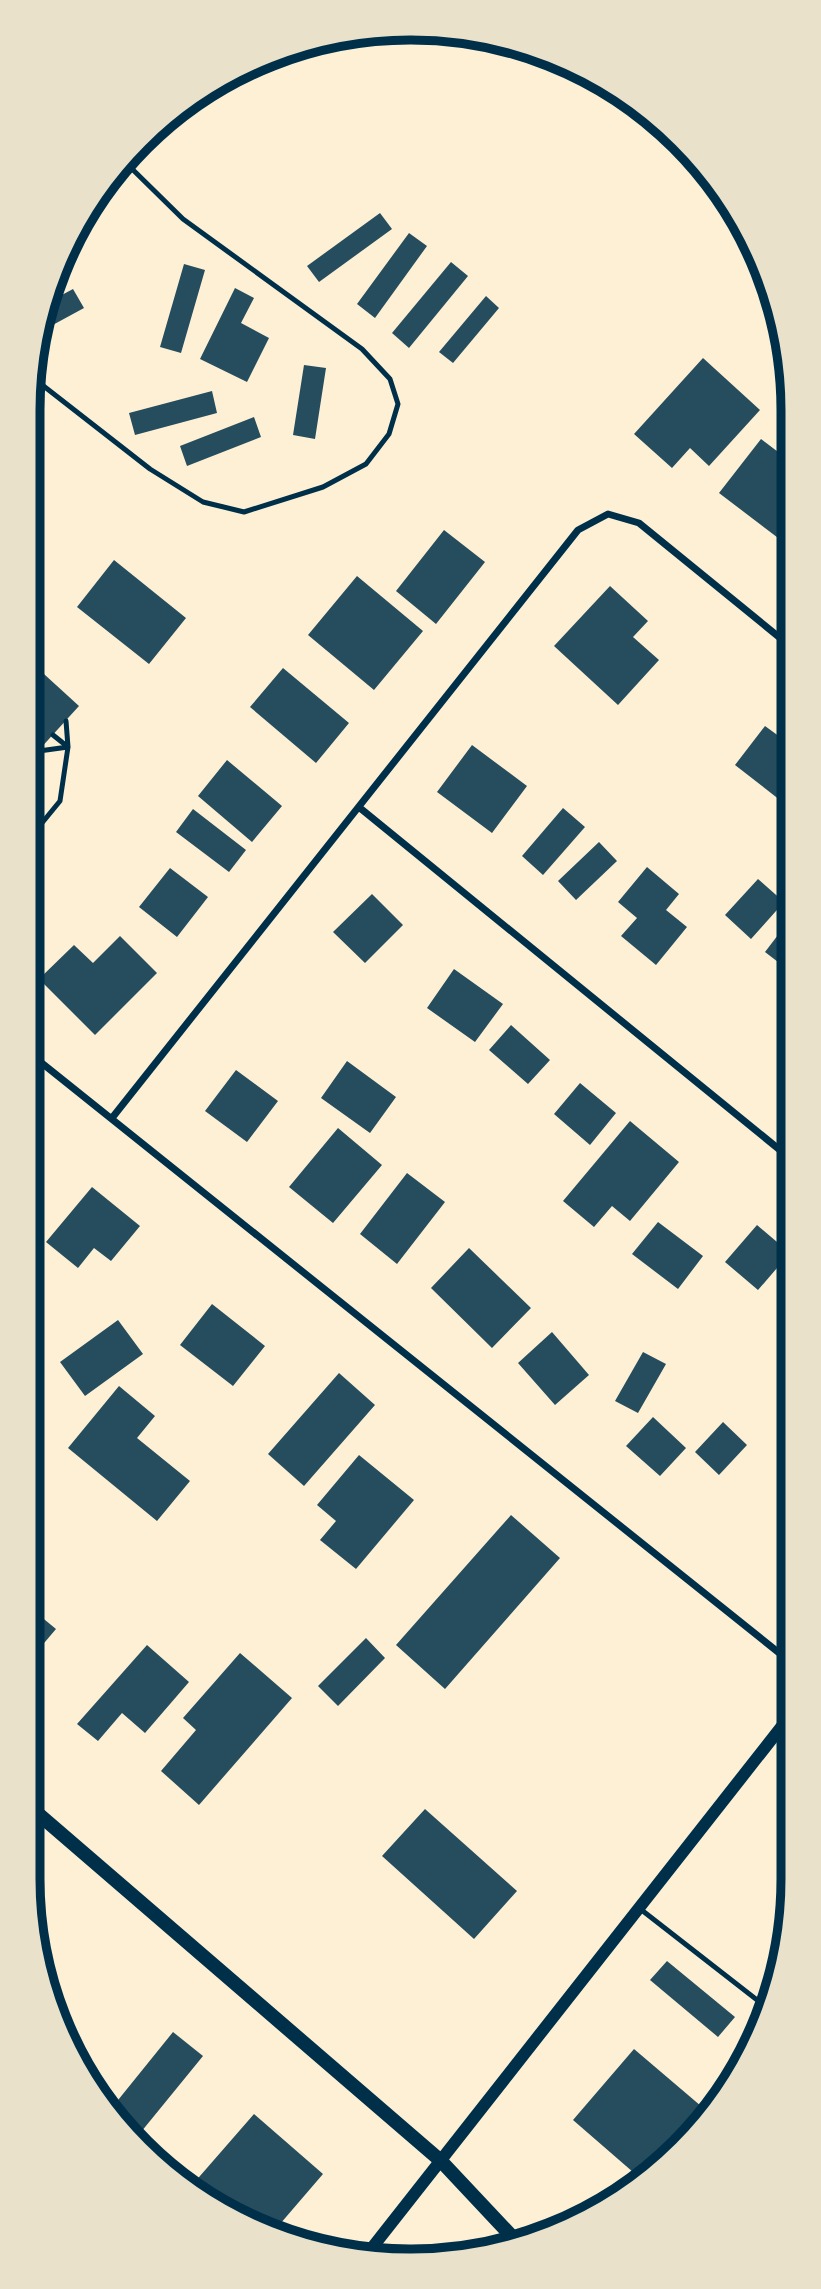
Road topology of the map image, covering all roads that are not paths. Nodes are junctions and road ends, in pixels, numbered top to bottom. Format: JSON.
{"nodes":[{"id":1,"x":131,"y":168,"type":"edge"},
{"id":2,"x":41,"y":384,"type":"edge"},
{"id":3,"x":781,"y":639,"type":"edge"},
{"id":4,"x":66,"y":721,"type":"dead end"},
{"id":5,"x":53,"y":734,"type":"dead end"},
{"id":6,"x":68,"y":747,"type":"junction"},
{"id":7,"x":40,"y":751,"type":"edge"},
{"id":8,"x":360,"y":808,"type":"junction"},
{"id":9,"x":40,"y":826,"type":"edge"},
{"id":10,"x":40,"y":1061,"type":"edge"},
{"id":11,"x":112,"y":1118,"type":"junction"},
{"id":12,"x":781,"y":1152,"type":"edge"},
{"id":13,"x":781,"y":1654,"type":"edge"},
{"id":14,"x":781,"y":1727,"type":"edge"},
{"id":15,"x":40,"y":1815,"type":"edge"},
{"id":16,"x":639,"y":1908,"type":"junction"},
{"id":17,"x":760,"y":2002,"type":"edge"},
{"id":18,"x":441,"y":2161,"type":"junction"},
{"id":19,"x":510,"y":2235,"type":"edge"},
{"id":20,"x":373,"y":2247,"type":"edge"}],
"edges":[{"from":1,"to":2,"type":"lane"},
{"from":3,"to":8,"type":"street"},
{"from":4,"to":6,"type":"lane"},
{"from":5,"to":6,"type":"lane"},
{"from":6,"to":7,"type":"lane"},
{"from":6,"to":9,"type":"lane"},
{"from":8,"to":11,"type":"street"},
{"from":8,"to":12,"type":"street"},
{"from":10,"to":11,"type":"street"},
{"from":11,"to":13,"type":"street"},
{"from":14,"to":16,"type":"street"},
{"from":15,"to":18,"type":"main road"},
{"from":16,"to":17,"type":"lane"},
{"from":16,"to":18,"type":"street"},
{"from":18,"to":19,"type":"main road"},
{"from":18,"to":20,"type":"street"}]}
